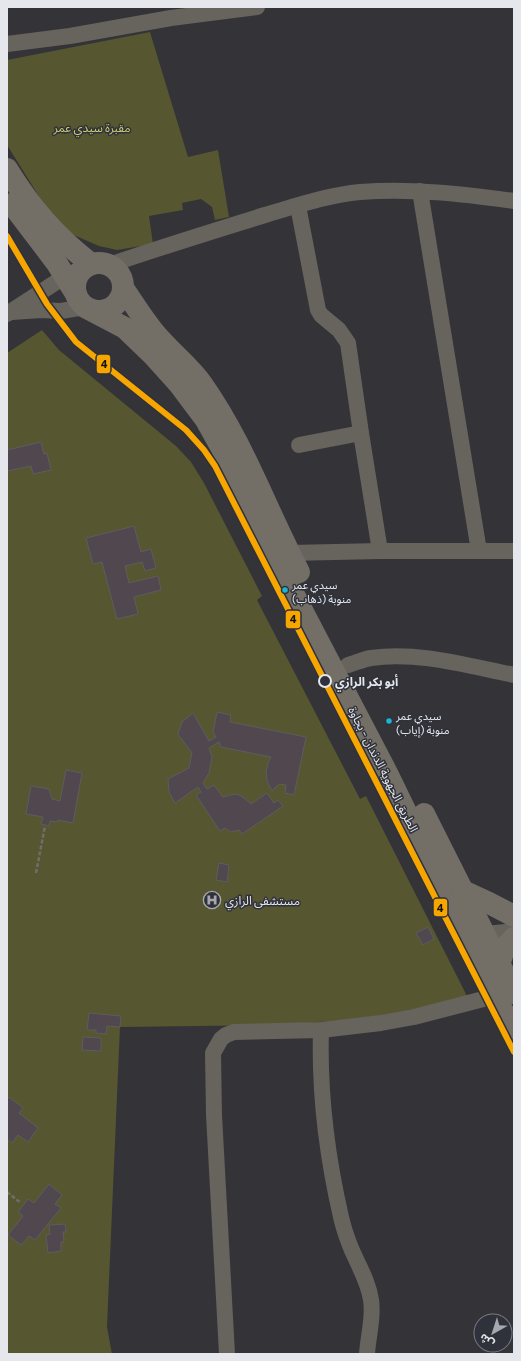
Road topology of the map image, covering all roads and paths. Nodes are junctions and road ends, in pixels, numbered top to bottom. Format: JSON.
{"nodes":[{"id":1,"x":257,"y":7,"type":"edge"},
{"id":2,"x":227,"y":8,"type":"edge"},
{"id":3,"x":170,"y":12,"type":"edge"},
{"id":4,"x":7,"y":44,"type":"edge"},
{"id":5,"x":7,"y":169,"type":"edge"},
{"id":6,"x":420,"y":191,"type":"junction"},
{"id":7,"x":7,"y":197,"type":"edge"},
{"id":8,"x":514,"y":201,"type":"edge"},
{"id":9,"x":298,"y":206,"type":"junction"},
{"id":10,"x":94,"y":280,"type":"junction"},
{"id":11,"x":8,"y":313,"type":"edge"},
{"id":12,"x":361,"y":433,"type":"junction"},
{"id":13,"x":299,"y":445,"type":"dead end"},
{"id":14,"x":380,"y":551,"type":"junction"},
{"id":15,"x":479,"y":551,"type":"junction"},
{"id":16,"x":514,"y":551,"type":"edge"},
{"id":17,"x":282,"y":556,"type":"junction"},
{"id":18,"x":348,"y":666,"type":"junction"},
{"id":19,"x":514,"y":675,"type":"edge"},
{"id":20,"x":45,"y":826,"type":"dead end"},
{"id":21,"x":36,"y":873,"type":"dead end"},
{"id":22,"x":463,"y":891,"type":"junction"},
{"id":23,"x":514,"y":916,"type":"edge"},
{"id":24,"x":514,"y":931,"type":"edge"},
{"id":25,"x":473,"y":932,"type":"junction"},
{"id":26,"x":514,"y":938,"type":"edge"},
{"id":27,"x":499,"y":964,"type":"junction"},
{"id":28,"x":504,"y":995,"type":"edge"},
{"id":29,"x":321,"y":1030,"type":"junction"},
{"id":30,"x":514,"y":1034,"type":"edge"},
{"id":31,"x":7,"y":1192,"type":"edge"},
{"id":32,"x":21,"y":1203,"type":"dead end"},
{"id":33,"x":227,"y":1354,"type":"edge"},
{"id":34,"x":367,"y":1354,"type":"edge"}],
"edges":[{"from":1,"to":2,"type":"street"},
{"from":2,"to":3,"type":"street"},
{"from":3,"to":4,"type":"street"},
{"from":5,"to":10,"type":"main road","name":"الطريق الجهوية الدندان - بجاوة"},
{"from":6,"to":8,"type":"street"},
{"from":6,"to":9,"type":"street"},
{"from":6,"to":15,"type":"street"},
{"from":7,"to":10,"type":"main road","name":"الطريق الجهوية الدندان - بجاوة"},
{"from":9,"to":10,"type":"street"},
{"from":9,"to":12,"type":"street"},
{"from":10,"to":11,"type":"street"},
{"from":10,"to":11,"type":"street"},
{"from":10,"to":17,"type":"main road","name":"الطريق الجهوية الدندان - بجاوة"},
{"from":10,"to":17,"type":"main road","name":"الطريق الجهوية الدندان - بجاوة"},
{"from":12,"to":13,"type":"street"},
{"from":12,"to":14,"type":"street"},
{"from":14,"to":15,"type":"street"},
{"from":14,"to":17,"type":"street"},
{"from":15,"to":16,"type":"street"},
{"from":17,"to":18,"type":"main road","name":"الطريق الجهوية الدندان - بجاوة"},
{"from":17,"to":25,"type":"main road","name":"الطريق الجهوية الدندان - بجاوة"},
{"from":18,"to":19,"type":"street"},
{"from":18,"to":22,"type":"main road","name":"الطريق الجهوية الدندان - بجاوة"},
{"from":20,"to":21,"type":"path"},
{"from":22,"to":23,"type":"main road"},
{"from":22,"to":25,"type":"main road","name":"الطريق الجهوية الدندان - بجاوة"},
{"from":23,"to":25,"type":"street"},
{"from":24,"to":25,"type":"street"},
{"from":25,"to":27,"type":"main road","name":"الطريق الجهوية الدندان - بجاوة"},
{"from":25,"to":28,"type":"main road","name":"الطريق الجهوية الدندان - بجاوة"},
{"from":26,"to":27,"type":"main road"},
{"from":27,"to":28,"type":"main road","name":"الطريق الجهوية الدندان - بجاوة"},
{"from":28,"to":29,"type":"street"},
{"from":28,"to":30,"type":"main road","name":"الطريق الجهوية الدندان - بجاوة"},
{"from":29,"to":33,"type":"street"},
{"from":29,"to":34,"type":"street"},
{"from":31,"to":32,"type":"path"}]}
